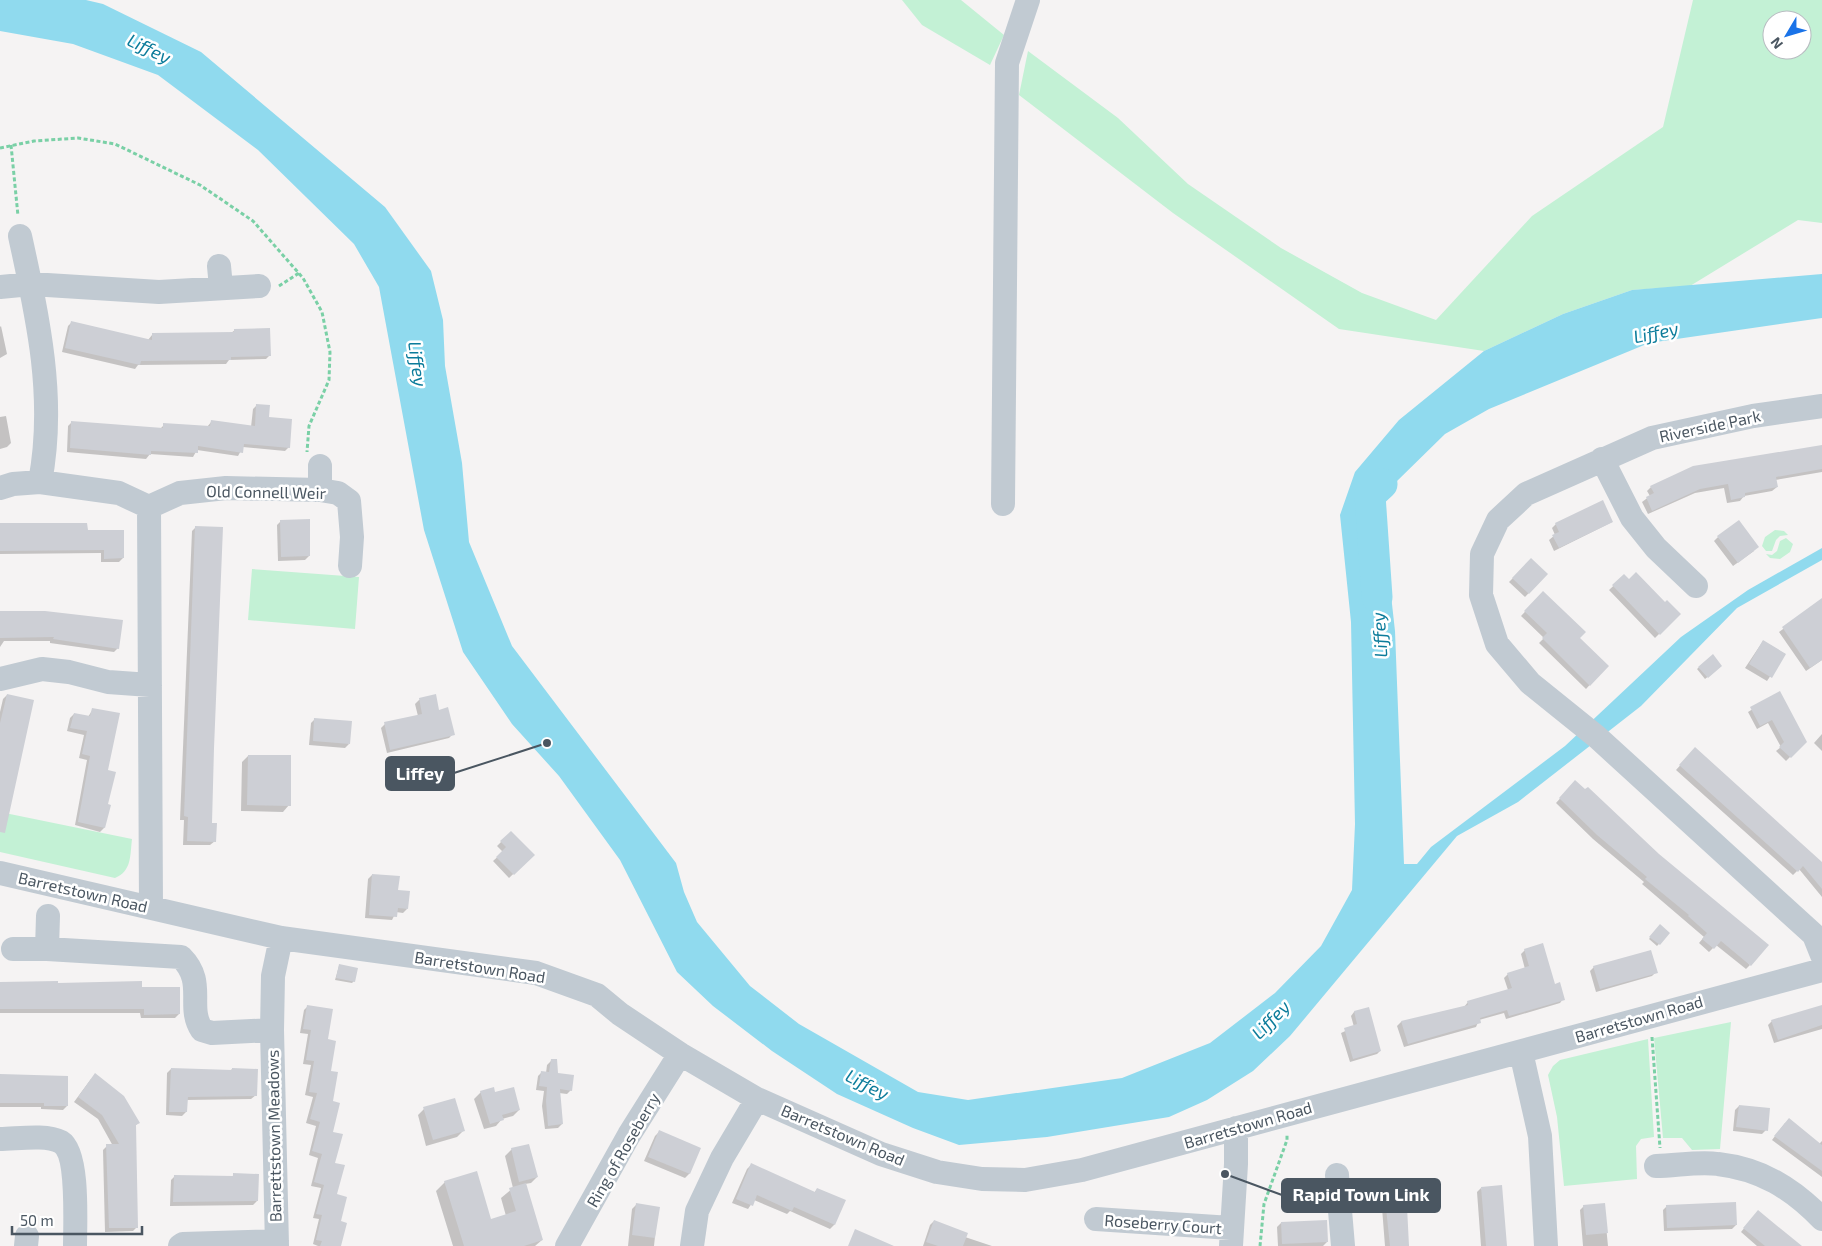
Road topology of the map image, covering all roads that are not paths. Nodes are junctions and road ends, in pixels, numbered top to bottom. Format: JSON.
{"nodes":[{"id":1,"x":1028,"y":0,"type":"edge"},
{"id":2,"x":20,"y":236,"type":"road end"},
{"id":3,"x":31,"y":284,"type":"junction"},
{"id":4,"x":0,"y":286,"type":"edge"},
{"id":5,"x":259,"y":286,"type":"dead end"},
{"id":6,"x":1822,"y":406,"type":"edge"},
{"id":7,"x":1602,"y":459,"type":"junction"},
{"id":8,"x":320,"y":466,"type":"dead end"},
{"id":9,"x":40,"y":482,"type":"junction"},
{"id":10,"x":0,"y":488,"type":"edge"},
{"id":11,"x":320,"y":490,"type":"junction"},
{"id":12,"x":1003,"y":504,"type":"dead end"},
{"id":13,"x":149,"y":507,"type":"junction"},
{"id":14,"x":350,"y":566,"type":"dead end"},
{"id":15,"x":1696,"y":586,"type":"dead end"},
{"id":16,"x":0,"y":679,"type":"edge"},
{"id":17,"x":150,"y":684,"type":"junction"},
{"id":18,"x":0,"y":873,"type":"edge"},
{"id":19,"x":151,"y":907,"type":"junction"},
{"id":20,"x":48,"y":916,"type":"dead end"},
{"id":21,"x":281,"y":938,"type":"junction"},
{"id":22,"x":12,"y":949,"type":"dead end"},
{"id":23,"x":48,"y":949,"type":"junction"},
{"id":24,"x":1822,"y":955,"type":"edge"},
{"id":25,"x":1822,"y":970,"type":"edge"},
{"id":26,"x":272,"y":1030,"type":"junction"},
{"id":27,"x":1521,"y":1052,"type":"junction"},
{"id":28,"x":680,"y":1054,"type":"junction"},
{"id":29,"x":757,"y":1099,"type":"junction"},
{"id":30,"x":1236,"y":1128,"type":"junction"},
{"id":31,"x":0,"y":1139,"type":"edge"},
{"id":32,"x":1659,"y":1166,"type":"road end"},
{"id":33,"x":1337,"y":1175,"type":"dead end"},
{"id":34,"x":1096,"y":1219,"type":"dead end"},
{"id":35,"x":1822,"y":1219,"type":"edge"},
{"id":36,"x":1231,"y":1237,"type":"edge"},
{"id":37,"x":277,"y":1244,"type":"edge"},
{"id":38,"x":75,"y":1246,"type":"edge"},
{"id":39,"x":180,"y":1246,"type":"edge"},
{"id":40,"x":567,"y":1246,"type":"edge"},
{"id":41,"x":692,"y":1246,"type":"edge"},
{"id":42,"x":1343,"y":1246,"type":"edge"},
{"id":43,"x":1546,"y":1246,"type":"edge"}],
"edges":[{"from":1,"to":12,"type":"street"},
{"from":2,"to":3,"type":"street"},
{"from":3,"to":4,"type":"street"},
{"from":3,"to":5,"type":"street"},
{"from":3,"to":9,"type":"street"},
{"from":6,"to":7,"type":"street","name":"Riverside Park"},
{"from":7,"to":15,"type":"street"},
{"from":7,"to":24,"type":"street","name":"Riverside Park"},
{"from":8,"to":11,"type":"street"},
{"from":9,"to":10,"type":"street"},
{"from":9,"to":13,"type":"street"},
{"from":11,"to":13,"type":"street","name":"Old Connell Weir"},
{"from":11,"to":14,"type":"street","name":"Old Connell Weir"},
{"from":13,"to":17,"type":"street"},
{"from":16,"to":17,"type":"street"},
{"from":17,"to":19,"type":"street"},
{"from":18,"to":19,"type":"street","name":"Barretstown Road"},
{"from":19,"to":21,"type":"street","name":"Barretstown Road"},
{"from":20,"to":23,"type":"street"},
{"from":21,"to":26,"type":"street","name":"Barrettstown Meadows"},
{"from":21,"to":28,"type":"street","name":"Barretstown Road"},
{"from":22,"to":23,"type":"street","name":"Barrettstown Meadows"},
{"from":23,"to":26,"type":"street","name":"Barrettstown Meadows"},
{"from":25,"to":27,"type":"street","name":"Barretstown Road"},
{"from":26,"to":37,"type":"street","name":"Barrettstown Meadows"},
{"from":27,"to":30,"type":"street","name":"Barretstown Road"},
{"from":27,"to":43,"type":"street"},
{"from":28,"to":29,"type":"street","name":"Barretstown Road"},
{"from":28,"to":40,"type":"street","name":"Ring of Roseberry"},
{"from":29,"to":30,"type":"street","name":"Barretstown Road"},
{"from":29,"to":41,"type":"street"},
{"from":30,"to":36,"type":"street","name":"Roseberry Court"},
{"from":31,"to":38,"type":"street"},
{"from":32,"to":35,"type":"street"},
{"from":33,"to":42,"type":"street"},
{"from":34,"to":36,"type":"street","name":"Roseberry Court"},
{"from":37,"to":39,"type":"street","name":"Barrettstown Meadows"}]}
